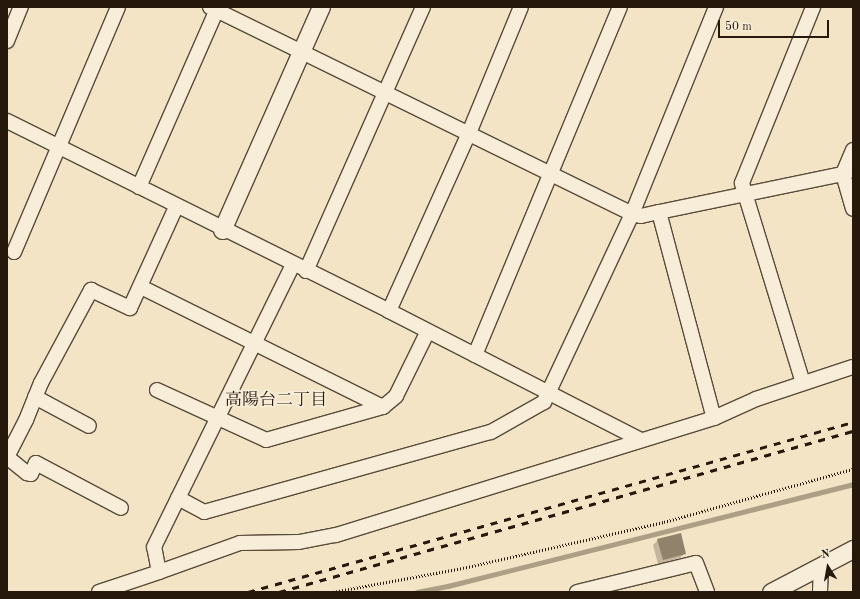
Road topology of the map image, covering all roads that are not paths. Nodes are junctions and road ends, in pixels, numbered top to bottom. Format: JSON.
{"nodes":[{"id":1,"x":21,"y":7,"type":"edge"},
{"id":2,"x":118,"y":7,"type":"edge"},
{"id":3,"x":321,"y":7,"type":"edge"},
{"id":4,"x":423,"y":7,"type":"edge"},
{"id":5,"x":521,"y":7,"type":"edge"},
{"id":6,"x":620,"y":7,"type":"edge"},
{"id":7,"x":716,"y":7,"type":"edge"},
{"id":8,"x":813,"y":7,"type":"edge"},
{"id":9,"x":215,"y":8,"type":"edge"},
{"id":10,"x":7,"y":40,"type":"edge"},
{"id":11,"x":301,"y":52,"type":"junction"},
{"id":12,"x":386,"y":95,"type":"junction"},
{"id":13,"x":7,"y":121,"type":"edge"},
{"id":14,"x":469,"y":133,"type":"junction"},
{"id":15,"x":59,"y":148,"type":"junction"},
{"id":16,"x":853,"y":150,"type":"edge"},
{"id":17,"x":848,"y":172,"type":"edge"},
{"id":18,"x":552,"y":174,"type":"junction"},
{"id":19,"x":139,"y":187,"type":"junction"},
{"id":20,"x":746,"y":194,"type":"junction"},
{"id":21,"x":176,"y":207,"type":"junction"},
{"id":22,"x":853,"y":209,"type":"edge"},
{"id":23,"x":659,"y":212,"type":"junction"},
{"id":24,"x":632,"y":214,"type":"junction"},
{"id":25,"x":222,"y":230,"type":"junction"},
{"id":26,"x":14,"y":252,"type":"dead end"},
{"id":27,"x":293,"y":265,"type":"junction"},
{"id":28,"x":306,"y":271,"type":"junction"},
{"id":29,"x":141,"y":287,"type":"junction"},
{"id":30,"x":389,"y":311,"type":"junction"},
{"id":31,"x":428,"y":331,"type":"junction"},
{"id":32,"x":255,"y":343,"type":"junction"},
{"id":33,"x":475,"y":355,"type":"junction"},
{"id":34,"x":853,"y":367,"type":"edge"},
{"id":35,"x":803,"y":383,"type":"junction"},
{"id":36,"x":157,"y":390,"type":"dead end"},
{"id":37,"x":550,"y":393,"type":"junction"},
{"id":38,"x":35,"y":397,"type":"junction"},
{"id":39,"x":383,"y":407,"type":"junction"},
{"id":40,"x":714,"y":418,"type":"junction"},
{"id":41,"x":217,"y":419,"type":"junction"},
{"id":42,"x":89,"y":426,"type":"dead end"},
{"id":43,"x":641,"y":440,"type":"junction"},
{"id":44,"x":7,"y":457,"type":"edge"},
{"id":45,"x":178,"y":498,"type":"junction"},
{"id":46,"x":121,"y":508,"type":"dead end"},
{"id":47,"x":853,"y":549,"type":"edge"},
{"id":48,"x":821,"y":566,"type":"junction"},
{"id":49,"x":159,"y":572,"type":"junction"},
{"id":50,"x":99,"y":592,"type":"edge"},
{"id":51,"x":577,"y":592,"type":"edge"},
{"id":52,"x":708,"y":592,"type":"edge"},
{"id":53,"x":771,"y":592,"type":"edge"},
{"id":54,"x":820,"y":592,"type":"edge"}],
"edges":[{"from":1,"to":10,"type":"street"},
{"from":2,"to":15,"type":"street"},
{"from":3,"to":11,"type":"street"},
{"from":4,"to":12,"type":"street"},
{"from":5,"to":14,"type":"street"},
{"from":6,"to":18,"type":"street"},
{"from":7,"to":24,"type":"street"},
{"from":8,"to":20,"type":"street"},
{"from":9,"to":11,"type":"street"},
{"from":9,"to":19,"type":"street"},
{"from":11,"to":12,"type":"street"},
{"from":11,"to":25,"type":"street"},
{"from":12,"to":14,"type":"street"},
{"from":12,"to":28,"type":"street"},
{"from":13,"to":15,"type":"street"},
{"from":14,"to":18,"type":"street"},
{"from":14,"to":30,"type":"street"},
{"from":15,"to":19,"type":"street"},
{"from":15,"to":26,"type":"street"},
{"from":16,"to":17,"type":"street"},
{"from":17,"to":20,"type":"street"},
{"from":17,"to":22,"type":"street"},
{"from":18,"to":24,"type":"street"},
{"from":18,"to":33,"type":"street"},
{"from":19,"to":21,"type":"street"},
{"from":20,"to":23,"type":"street"},
{"from":20,"to":35,"type":"street"},
{"from":21,"to":25,"type":"street"},
{"from":21,"to":29,"type":"street"},
{"from":23,"to":24,"type":"street"},
{"from":23,"to":40,"type":"street"},
{"from":24,"to":37,"type":"street"},
{"from":25,"to":27,"type":"street"},
{"from":27,"to":28,"type":"street"},
{"from":27,"to":32,"type":"street"},
{"from":28,"to":30,"type":"street"},
{"from":29,"to":32,"type":"street"},
{"from":29,"to":38,"type":"street"},
{"from":30,"to":31,"type":"street"},
{"from":31,"to":33,"type":"street"},
{"from":31,"to":39,"type":"street"},
{"from":32,"to":39,"type":"street"},
{"from":32,"to":41,"type":"street"},
{"from":33,"to":37,"type":"street"},
{"from":34,"to":35,"type":"street"},
{"from":35,"to":40,"type":"street"},
{"from":36,"to":41,"type":"street"},
{"from":37,"to":43,"type":"street"},
{"from":37,"to":45,"type":"street"},
{"from":38,"to":42,"type":"street"},
{"from":38,"to":44,"type":"street"},
{"from":39,"to":41,"type":"street"},
{"from":40,"to":43,"type":"street"},
{"from":41,"to":45,"type":"street"},
{"from":43,"to":49,"type":"street"},
{"from":44,"to":46,"type":"street"},
{"from":45,"to":49,"type":"street"},
{"from":47,"to":48,"type":"street"},
{"from":48,"to":53,"type":"street"},
{"from":48,"to":54,"type":"street"},
{"from":49,"to":50,"type":"street"},
{"from":51,"to":52,"type":"street"}]}
